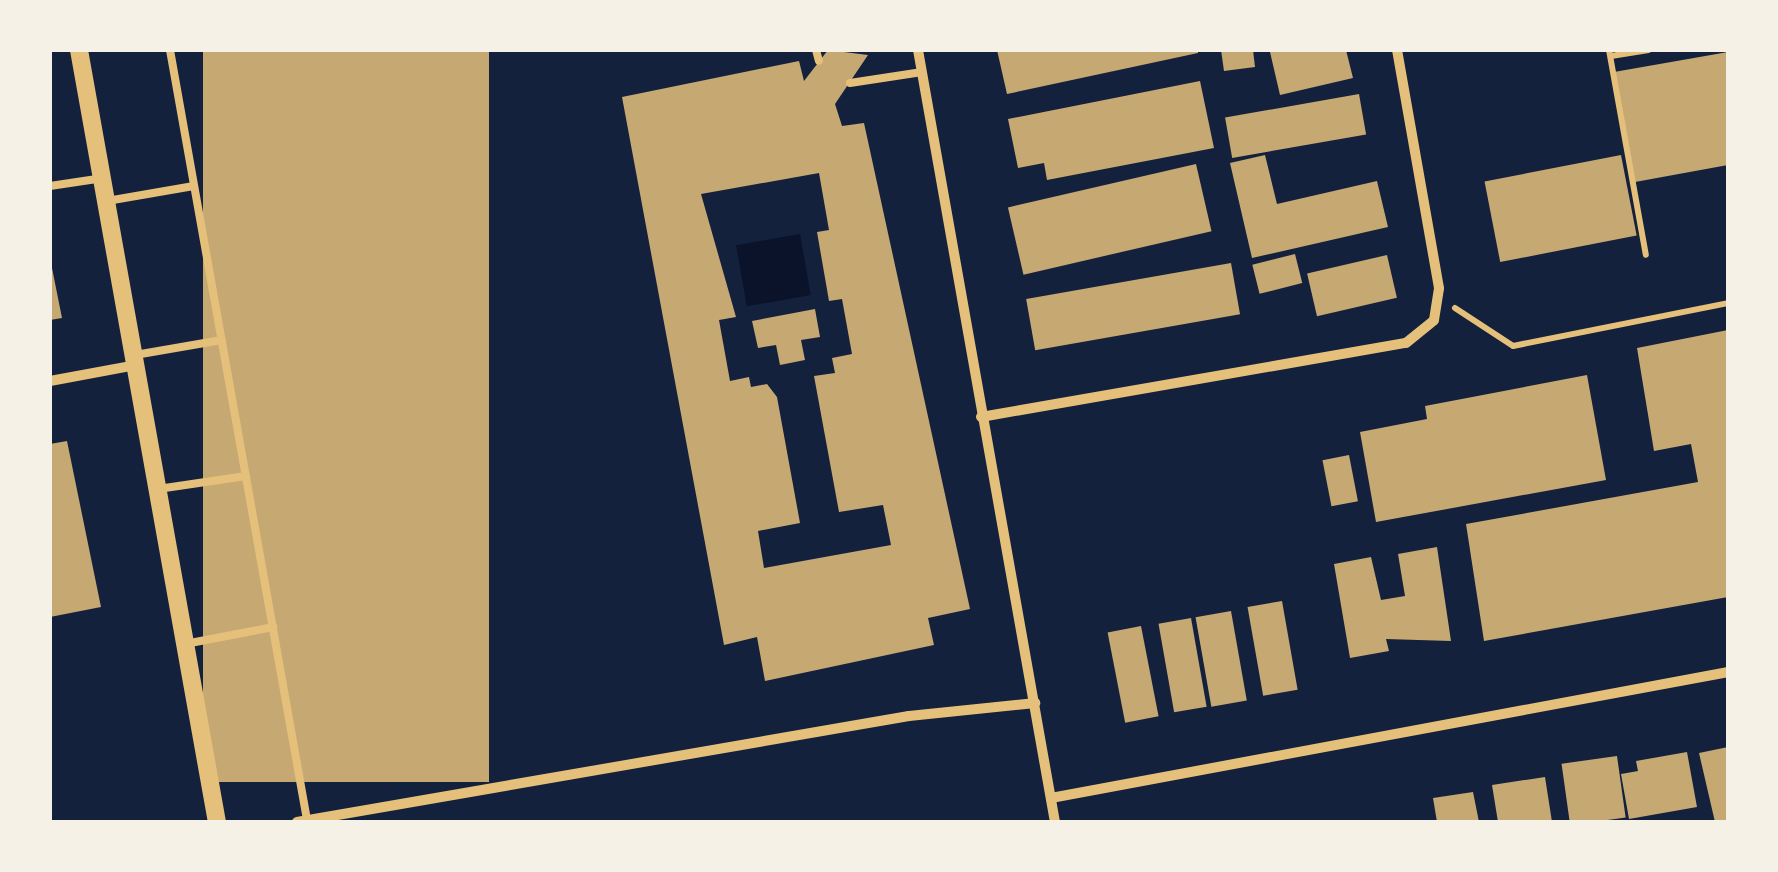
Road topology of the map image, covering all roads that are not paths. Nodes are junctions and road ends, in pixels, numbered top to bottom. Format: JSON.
{"nodes":[{"id":1,"x":79,"y":50,"type":"edge"},
{"id":2,"x":170,"y":50,"type":"edge"},
{"id":3,"x":816,"y":50,"type":"edge"},
{"id":4,"x":918,"y":50,"type":"edge"},
{"id":5,"x":1397,"y":50,"type":"edge"},
{"id":6,"x":819,"y":61,"type":"dead end"},
{"id":7,"x":922,"y":72,"type":"junction"},
{"id":8,"x":850,"y":83,"type":"dead end"},
{"id":9,"x":103,"y":178,"type":"junction"},
{"id":10,"x":50,"y":186,"type":"edge"},
{"id":11,"x":194,"y":186,"type":"junction"},
{"id":12,"x":107,"y":201,"type":"junction"},
{"id":13,"x":222,"y":340,"type":"junction"},
{"id":14,"x":136,"y":360,"type":"junction"},
{"id":15,"x":50,"y":380,"type":"edge"},
{"id":16,"x":981,"y":417,"type":"junction"},
{"id":17,"x":246,"y":476,"type":"junction"},
{"id":18,"x":158,"y":489,"type":"junction"},
{"id":19,"x":273,"y":626,"type":"junction"},
{"id":20,"x":185,"y":644,"type":"junction"},
{"id":21,"x":1728,"y":672,"type":"edge"},
{"id":22,"x":1035,"y":703,"type":"junction"},
{"id":23,"x":1051,"y":798,"type":"junction"},
{"id":24,"x":302,"y":821,"type":"edge"},
{"id":25,"x":216,"y":822,"type":"edge"},
{"id":26,"x":1056,"y":822,"type":"edge"}],
"edges":[{"from":1,"to":9,"type":"street"},
{"from":2,"to":11,"type":"lane"},
{"from":3,"to":6,"type":"lane"},
{"from":4,"to":7,"type":"street"},
{"from":5,"to":16,"type":"street"},
{"from":7,"to":8,"type":"lane"},
{"from":7,"to":16,"type":"street"},
{"from":9,"to":10,"type":"lane"},
{"from":9,"to":12,"type":"street"},
{"from":11,"to":12,"type":"lane"},
{"from":11,"to":13,"type":"lane"},
{"from":12,"to":14,"type":"street"},
{"from":13,"to":14,"type":"lane"},
{"from":13,"to":17,"type":"lane"},
{"from":14,"to":15,"type":"street"},
{"from":14,"to":18,"type":"street"},
{"from":16,"to":22,"type":"street"},
{"from":17,"to":18,"type":"lane"},
{"from":17,"to":19,"type":"lane"},
{"from":18,"to":20,"type":"street"},
{"from":19,"to":20,"type":"lane"},
{"from":19,"to":24,"type":"lane"},
{"from":20,"to":25,"type":"street"},
{"from":21,"to":23,"type":"street"},
{"from":22,"to":23,"type":"street"},
{"from":22,"to":24,"type":"street"},
{"from":23,"to":26,"type":"street"}]}
